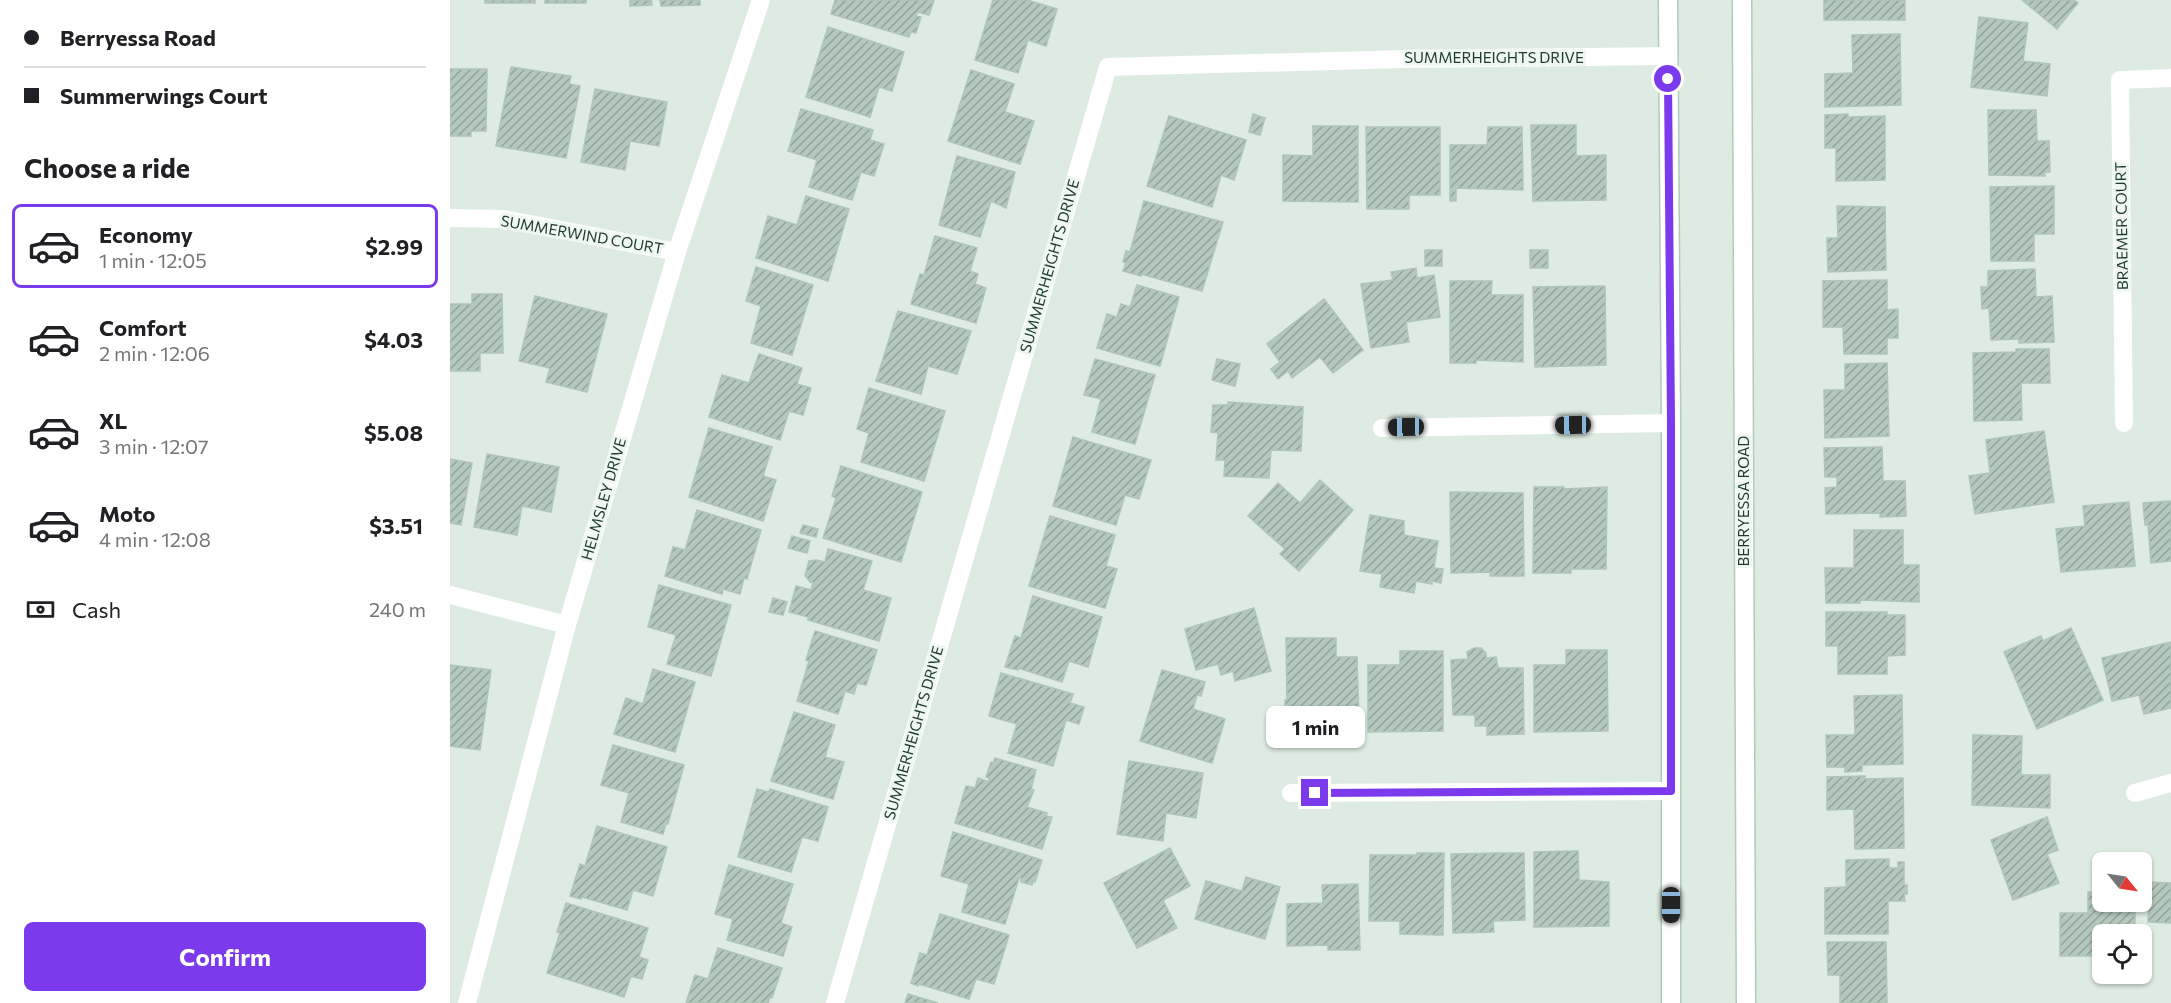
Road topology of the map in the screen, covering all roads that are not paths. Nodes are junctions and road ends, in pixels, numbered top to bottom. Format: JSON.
{"nodes":[{"id":1,"x":761,"y":0,"type":"edge"},
{"id":2,"x":1668,"y":0,"type":"edge"},
{"id":3,"x":1742,"y":0,"type":"edge"},
{"id":4,"x":1668,"y":56,"type":"junction"},
{"id":5,"x":2171,"y":78,"type":"edge"},
{"id":6,"x":450,"y":218,"type":"edge"},
{"id":7,"x":677,"y":252,"type":"junction"},
{"id":8,"x":1671,"y":423,"type":"junction"},
{"id":9,"x":2124,"y":423,"type":"dead end"},
{"id":10,"x":1382,"y":428,"type":"dead end"},
{"id":11,"x":450,"y":595,"type":"edge"},
{"id":12,"x":567,"y":625,"type":"junction"},
{"id":13,"x":2171,"y":783,"type":"edge"},
{"id":14,"x":1671,"y":791,"type":"junction"},
{"id":15,"x":1291,"y":793,"type":"dead end"},
{"id":16,"x":2135,"y":793,"type":"dead end"},
{"id":17,"x":467,"y":1003,"type":"edge"},
{"id":18,"x":835,"y":1003,"type":"edge"},
{"id":19,"x":1671,"y":1003,"type":"edge"},
{"id":20,"x":1746,"y":1003,"type":"edge"}],
"edges":[{"from":1,"to":7,"type":"street","name":"HELMSLEY DRIVE"},
{"from":2,"to":4,"type":"street"},
{"from":3,"to":20,"type":"street","name":"BERRYESSA ROAD"},
{"from":4,"to":8,"type":"street"},
{"from":4,"to":18,"type":"street","name":"SUMMERHEIGHTS DRIVE"},
{"from":5,"to":9,"type":"street","name":"BRAEMER COURT"},
{"from":6,"to":7,"type":"street","name":"SUMMERWIND COURT"},
{"from":7,"to":12,"type":"street","name":"HELMSLEY DRIVE"},
{"from":8,"to":10,"type":"street"},
{"from":8,"to":14,"type":"street"},
{"from":11,"to":12,"type":"street"},
{"from":12,"to":17,"type":"street","name":"HELMSLEY DRIVE"},
{"from":13,"to":16,"type":"street"},
{"from":14,"to":15,"type":"street"},
{"from":14,"to":19,"type":"street"}]}
